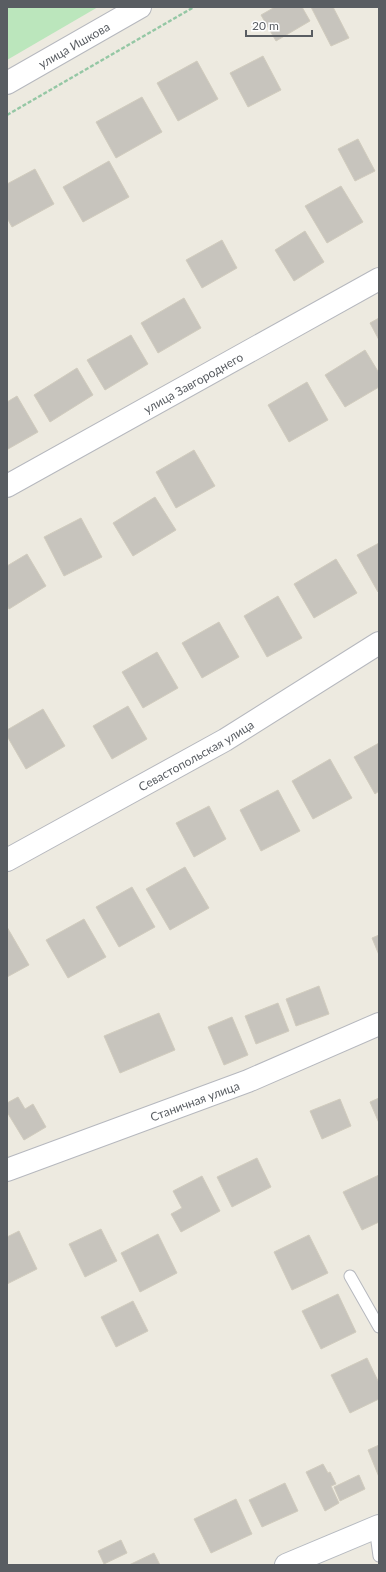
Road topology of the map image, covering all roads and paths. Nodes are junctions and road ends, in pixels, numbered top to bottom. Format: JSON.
{"nodes":[{"id":1,"x":140,"y":7,"type":"edge"},
{"id":2,"x":194,"y":7,"type":"edge"},
{"id":3,"x":7,"y":83,"type":"edge"},
{"id":4,"x":7,"y":115,"type":"edge"},
{"id":5,"x":379,"y":279,"type":"edge"},
{"id":6,"x":7,"y":486,"type":"edge"},
{"id":7,"x":379,"y":642,"type":"edge"},
{"id":8,"x":7,"y":860,"type":"edge"},
{"id":9,"x":379,"y":1024,"type":"edge"},
{"id":10,"x":7,"y":1170,"type":"edge"},
{"id":11,"x":350,"y":1276,"type":"dead end"},
{"id":12,"x":379,"y":1327,"type":"edge"},
{"id":13,"x":377,"y":1526,"type":"edge"},
{"id":14,"x":379,"y":1556,"type":"edge"},
{"id":15,"x":286,"y":1565,"type":"edge"}],
"edges":[{"from":1,"to":3,"type":"street","name":"улица Ишкова"},
{"from":2,"to":4,"type":"path"},
{"from":5,"to":6,"type":"street","name":"улица Завгороднего"},
{"from":7,"to":8,"type":"street","name":"Севастопольская улица"},
{"from":9,"to":10,"type":"street","name":"Станичная улица"},
{"from":11,"to":12,"type":"lane"},
{"from":13,"to":14,"type":"lane"},
{"from":13,"to":15,"type":"street"}]}
